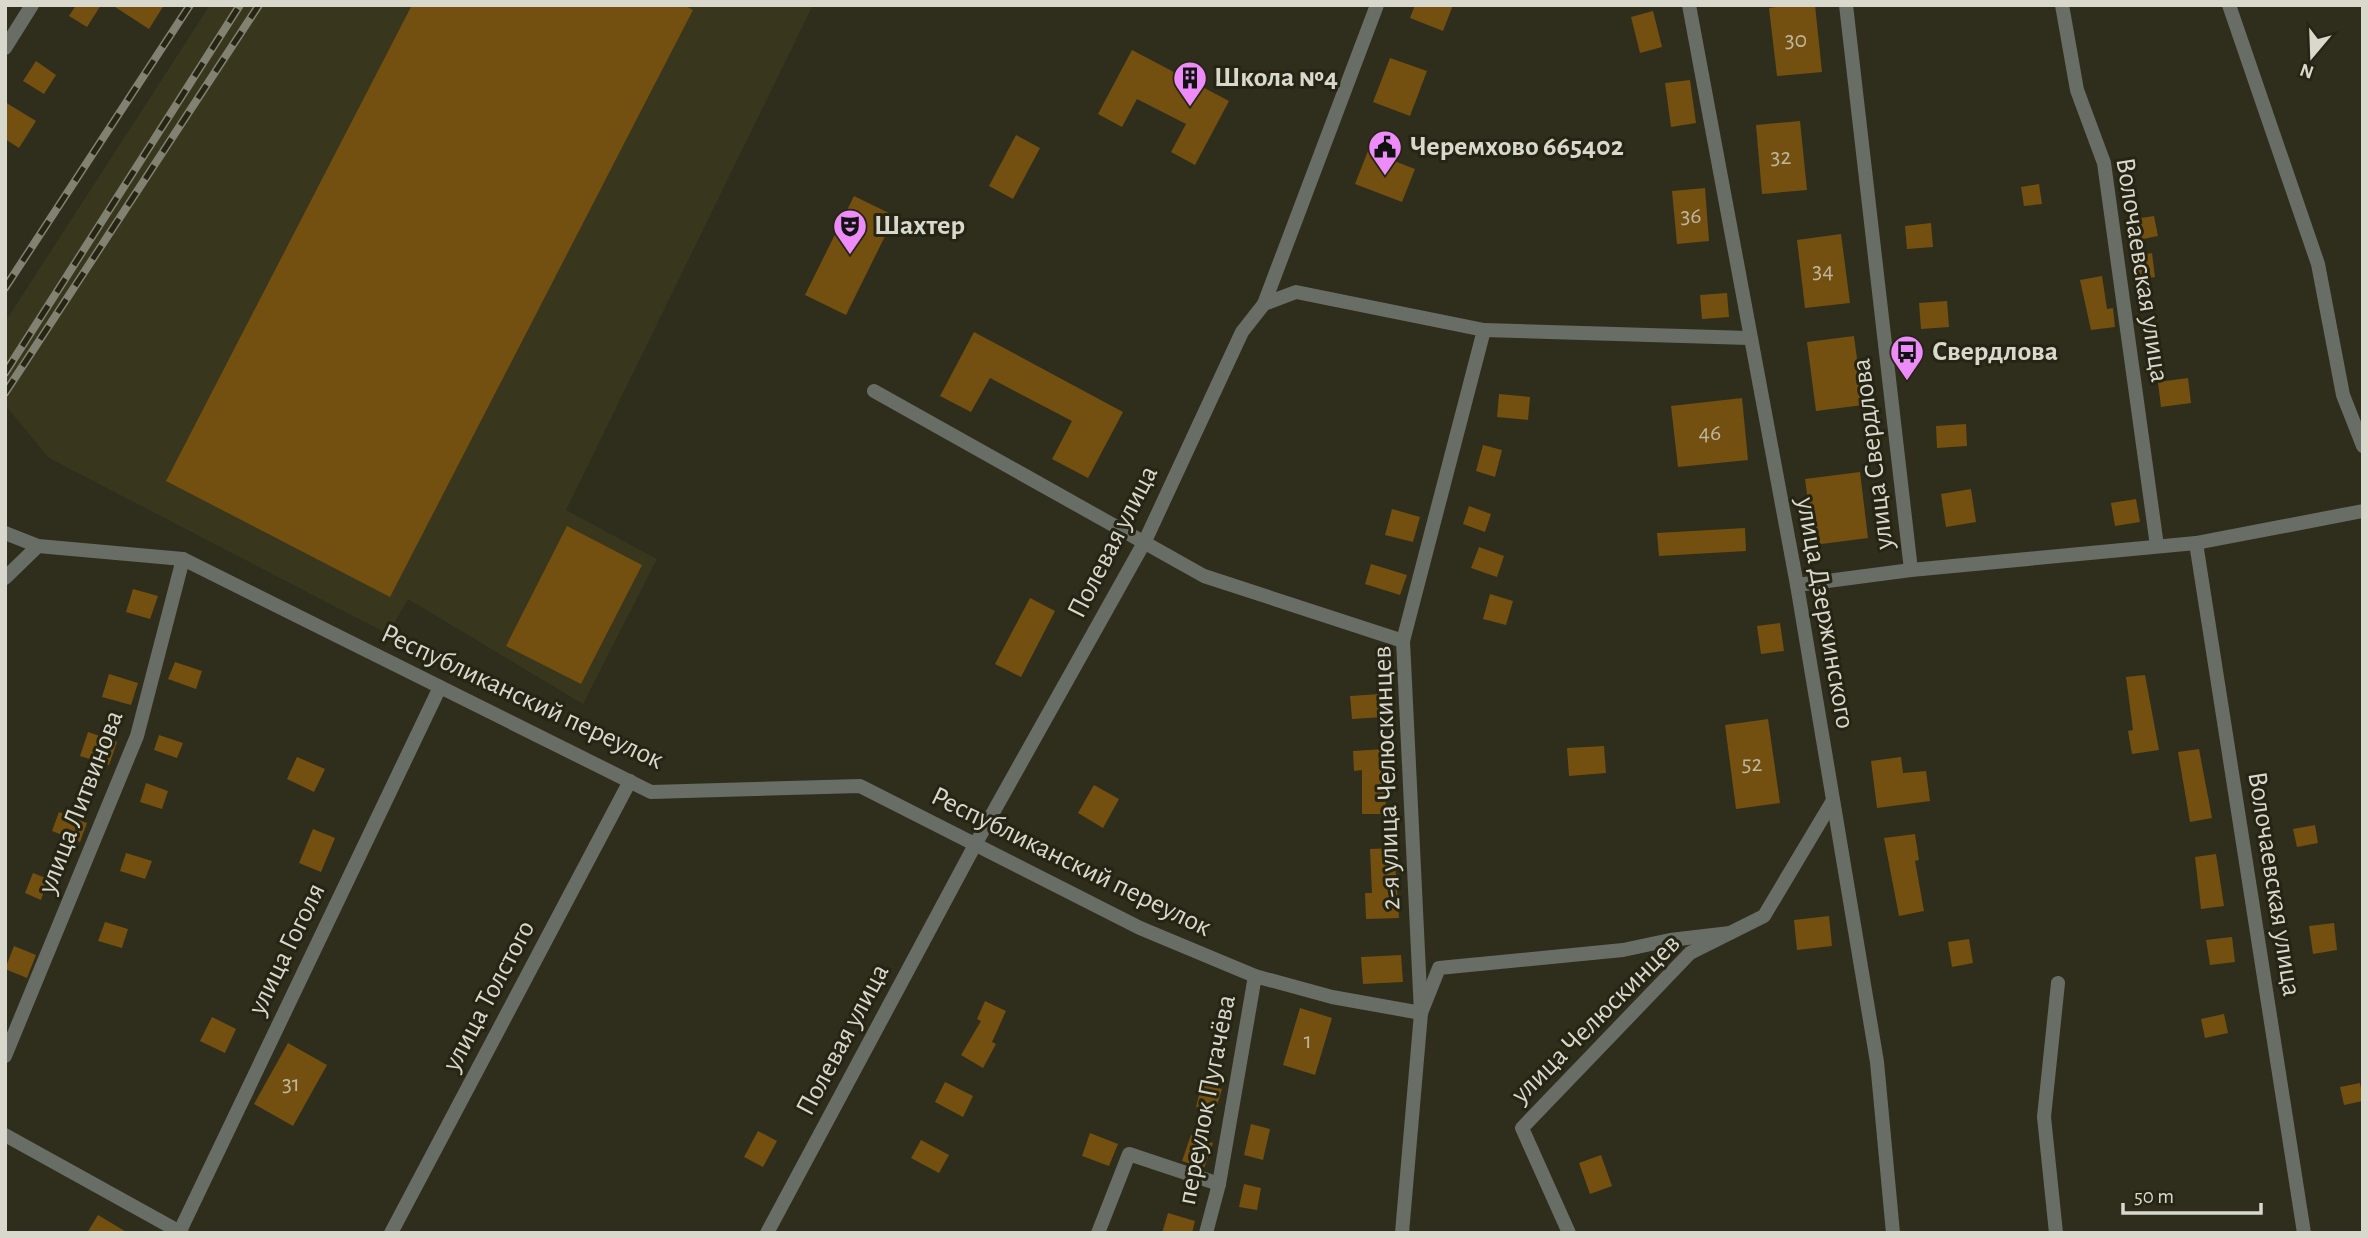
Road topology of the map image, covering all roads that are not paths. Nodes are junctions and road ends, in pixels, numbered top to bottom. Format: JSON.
{"nodes":[{"id":1,"x":32,"y":5,"type":"edge"},
{"id":2,"x":1377,"y":5,"type":"edge"},
{"id":3,"x":1689,"y":5,"type":"edge"},
{"id":4,"x":1846,"y":5,"type":"edge"},
{"id":5,"x":2062,"y":5,"type":"edge"},
{"id":6,"x":2229,"y":5,"type":"edge"},
{"id":7,"x":5,"y":48,"type":"edge"},
{"id":8,"x":1264,"y":304,"type":"junction"},
{"id":9,"x":1484,"y":330,"type":"junction"},
{"id":10,"x":1749,"y":338,"type":"junction"},
{"id":11,"x":874,"y":391,"type":"dead end"},
{"id":12,"x":2363,"y":446,"type":"edge"},
{"id":13,"x":2363,"y":511,"type":"edge"},
{"id":14,"x":5,"y":533,"type":"edge"},
{"id":15,"x":1145,"y":541,"type":"junction"},
{"id":16,"x":2196,"y":543,"type":"junction"},
{"id":17,"x":38,"y":546,"type":"junction"},
{"id":18,"x":2157,"y":546,"type":"junction"},
{"id":19,"x":183,"y":559,"type":"junction"},
{"id":20,"x":1911,"y":570,"type":"junction"},
{"id":21,"x":5,"y":578,"type":"edge"},
{"id":22,"x":1797,"y":585,"type":"junction"},
{"id":23,"x":1404,"y":641,"type":"junction"},
{"id":24,"x":440,"y":687,"type":"junction"},
{"id":25,"x":630,"y":781,"type":"junction"},
{"id":26,"x":1832,"y":802,"type":"junction"},
{"id":27,"x":976,"y":843,"type":"junction"},
{"id":28,"x":1730,"y":933,"type":"junction"},
{"id":29,"x":1255,"y":976,"type":"junction"},
{"id":30,"x":2058,"y":982,"type":"dead end"},
{"id":31,"x":1421,"y":1013,"type":"junction"},
{"id":32,"x":5,"y":1056,"type":"edge"},
{"id":33,"x":5,"y":1135,"type":"edge"},
{"id":34,"x":1219,"y":1184,"type":"junction"},
{"id":35,"x":180,"y":1232,"type":"edge"},
{"id":36,"x":391,"y":1233,"type":"edge"},
{"id":37,"x":767,"y":1233,"type":"edge"},
{"id":38,"x":1098,"y":1233,"type":"edge"},
{"id":39,"x":1206,"y":1233,"type":"edge"},
{"id":40,"x":1402,"y":1233,"type":"edge"},
{"id":41,"x":1569,"y":1233,"type":"edge"},
{"id":42,"x":1893,"y":1233,"type":"edge"},
{"id":43,"x":2056,"y":1233,"type":"edge"},
{"id":44,"x":2304,"y":1233,"type":"edge"}],
"edges":[{"from":1,"to":7,"type":"street"},
{"from":2,"to":8,"type":"street"},
{"from":3,"to":10,"type":"street","name":"улица Дзержинского"},
{"from":4,"to":20,"type":"street","name":"улица Свердлова"},
{"from":5,"to":18,"type":"street","name":"Волочаевская улица"},
{"from":6,"to":12,"type":"street"},
{"from":8,"to":9,"type":"street"},
{"from":8,"to":15,"type":"street","name":"Полевая улица"},
{"from":9,"to":10,"type":"street"},
{"from":9,"to":23,"type":"street","name":"2-я улица Челюскинцев"},
{"from":10,"to":22,"type":"street","name":"улица Дзержинского"},
{"from":11,"to":15,"type":"street"},
{"from":13,"to":16,"type":"street","name":"улица Свердлова"},
{"from":14,"to":17,"type":"street","name":"Республиканский переулок"},
{"from":15,"to":23,"type":"street"},
{"from":15,"to":27,"type":"street","name":"Полевая улица"},
{"from":16,"to":18,"type":"street","name":"улица Свердлова"},
{"from":16,"to":44,"type":"street","name":"Волочаевская улица"},
{"from":17,"to":19,"type":"street","name":"Республиканский переулок"},
{"from":17,"to":21,"type":"street"},
{"from":18,"to":20,"type":"street","name":"улица Свердлова"},
{"from":19,"to":24,"type":"street","name":"Республиканский переулок"},
{"from":19,"to":32,"type":"street","name":"улица Литвинова"},
{"from":20,"to":22,"type":"street"},
{"from":22,"to":26,"type":"street","name":"улица Дзержинского"},
{"from":23,"to":31,"type":"street","name":"2-я улица Челюскинцев"},
{"from":24,"to":25,"type":"street","name":"Республиканский переулок"},
{"from":24,"to":35,"type":"street","name":"улица Гоголя"},
{"from":25,"to":27,"type":"street","name":"Республиканский переулок"},
{"from":25,"to":36,"type":"street","name":"улица Толстого"},
{"from":26,"to":28,"type":"street","name":"улица Челюскинцев"},
{"from":26,"to":42,"type":"street","name":"улица Дзержинского"},
{"from":27,"to":29,"type":"street","name":"Республиканский переулок"},
{"from":27,"to":37,"type":"street","name":"Полевая улица"},
{"from":28,"to":31,"type":"street"},
{"from":28,"to":41,"type":"street","name":"улица Челюскинцев"},
{"from":29,"to":31,"type":"street","name":"Республиканский переулок"},
{"from":29,"to":34,"type":"street","name":"переулок Пугачёва"},
{"from":30,"to":43,"type":"street"},
{"from":31,"to":40,"type":"street","name":"2-я улица Челюскинцев"},
{"from":33,"to":35,"type":"street"},
{"from":34,"to":38,"type":"street"},
{"from":34,"to":39,"type":"street","name":"переулок Пугачёва"}]}
